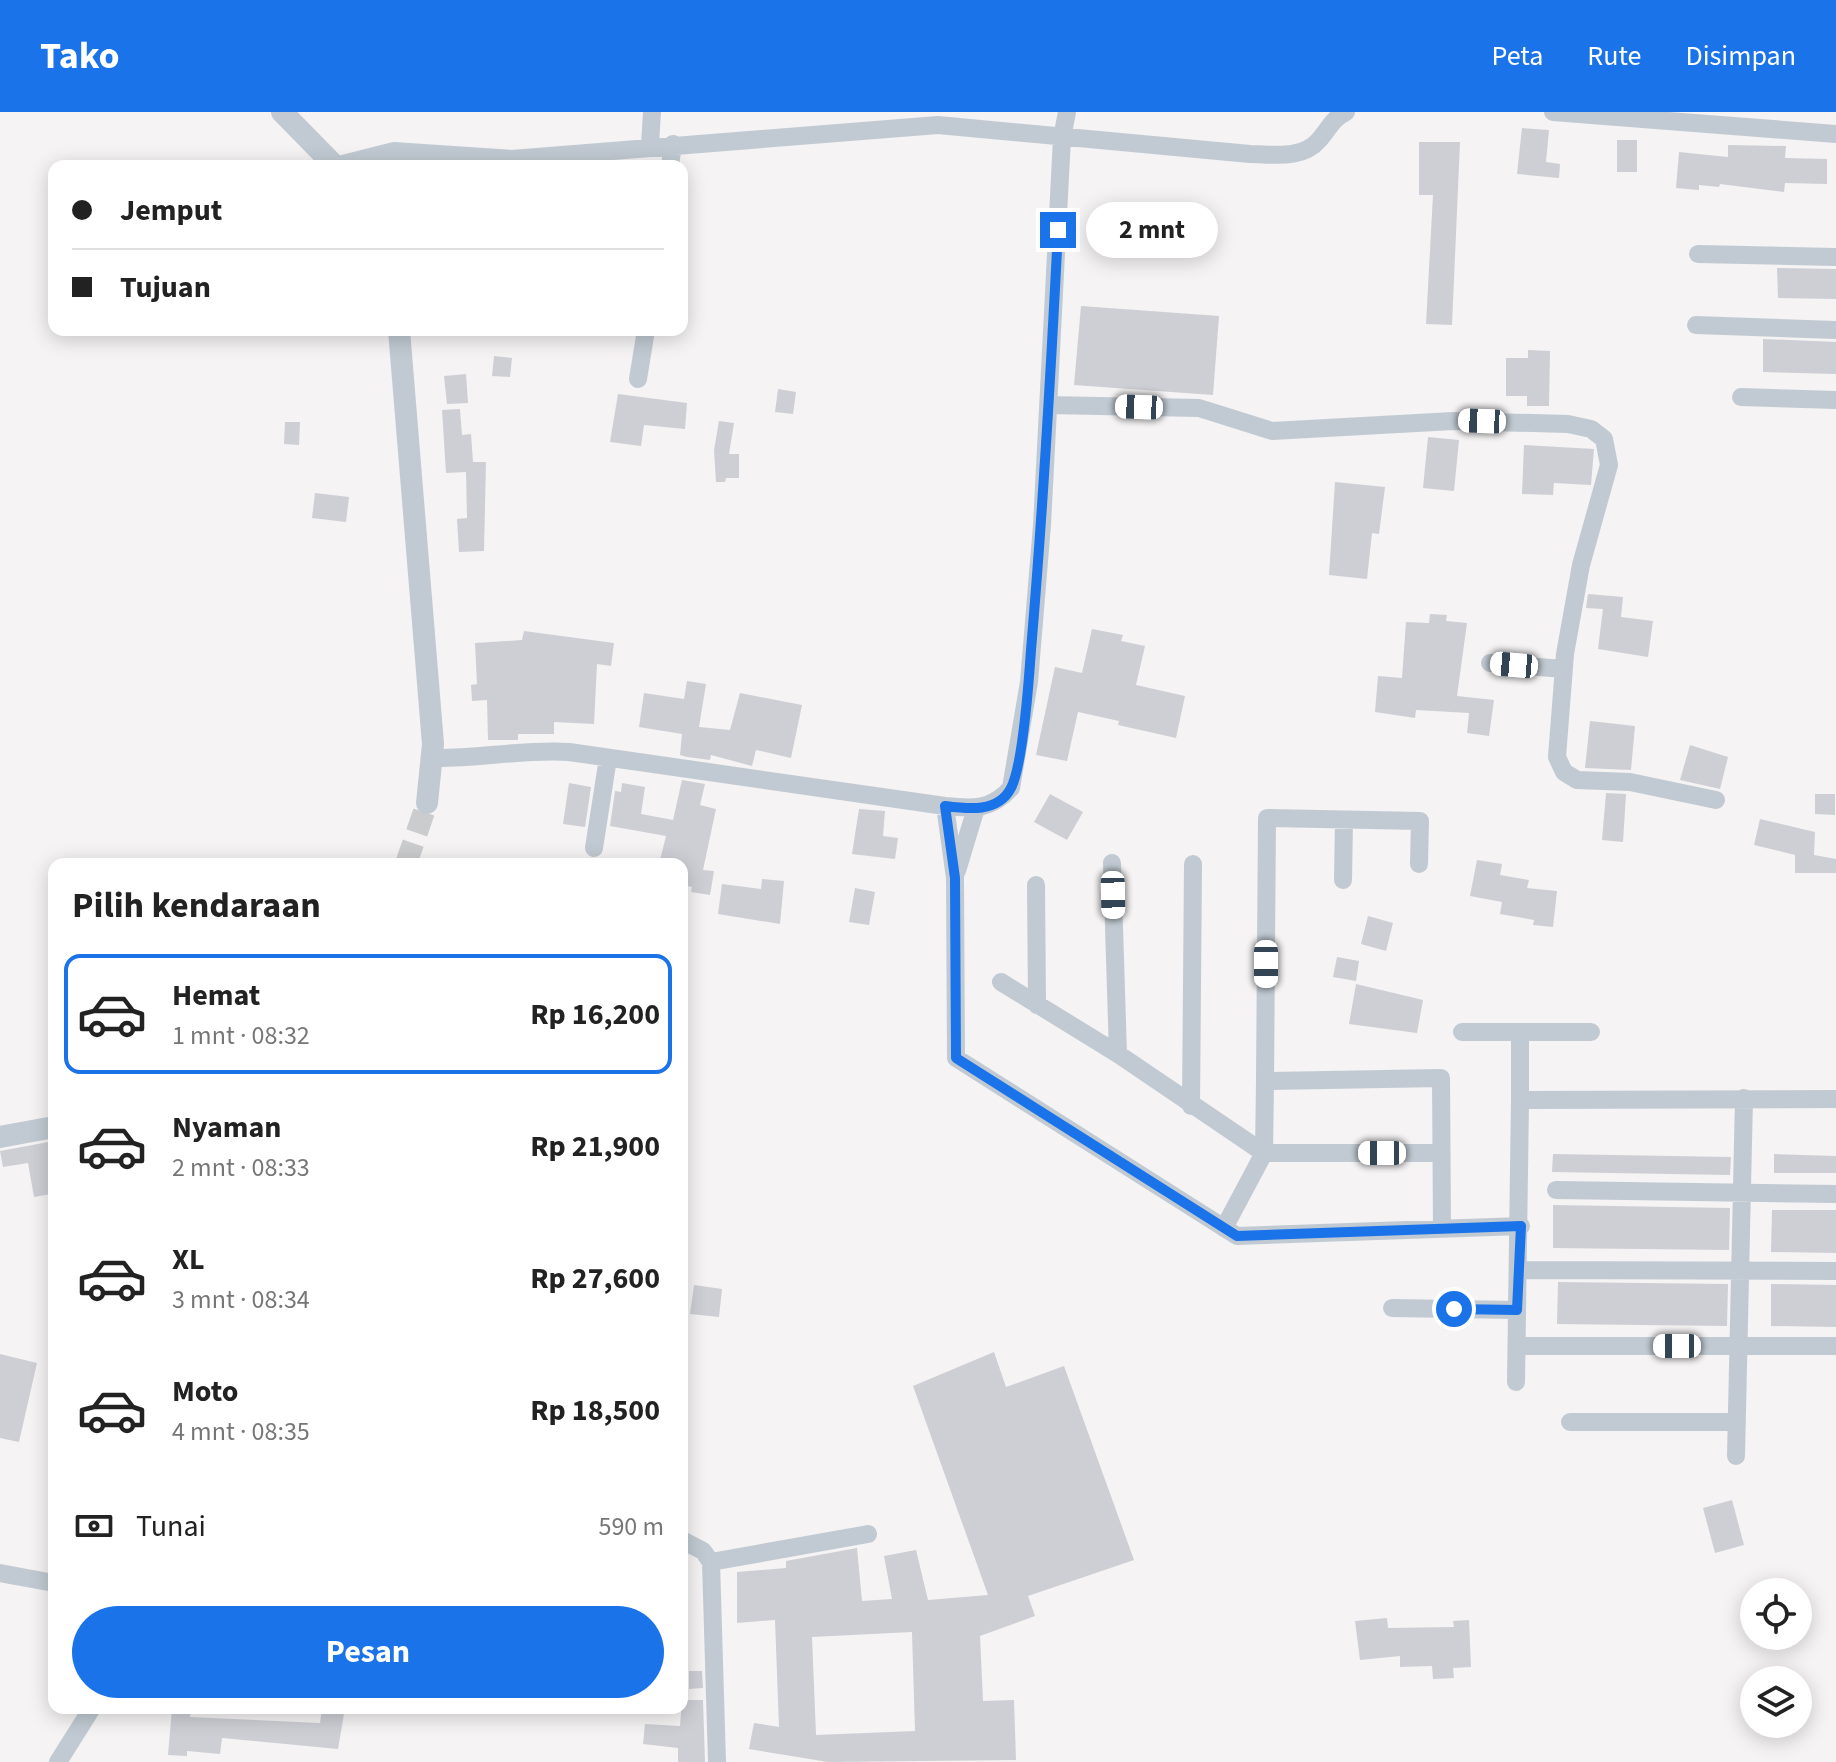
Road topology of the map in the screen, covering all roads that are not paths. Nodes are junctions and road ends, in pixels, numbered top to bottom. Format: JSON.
{"nodes":[{"id":1,"x":282,"y":112,"type":"edge"},
{"id":2,"x":652,"y":112,"type":"edge"},
{"id":3,"x":1067,"y":112,"type":"edge"},
{"id":4,"x":1346,"y":112,"type":"edge"},
{"id":5,"x":1553,"y":112,"type":"edge"},
{"id":6,"x":1836,"y":134,"type":"edge"},
{"id":7,"x":1062,"y":138,"type":"junction"},
{"id":8,"x":673,"y":144,"type":"junction"},
{"id":9,"x":650,"y":145,"type":"junction"},
{"id":10,"x":329,"y":160,"type":"edge"},
{"id":11,"x":359,"y":160,"type":"edge"},
{"id":12,"x":492,"y":160,"type":"edge"},
{"id":13,"x":492,"y":160,"type":"edge"},
{"id":14,"x":671,"y":160,"type":"edge"},
{"id":15,"x":1698,"y":254,"type":"dead end"},
{"id":16,"x":1836,"y":257,"type":"edge"},
{"id":17,"x":1696,"y":325,"type":"dead end"},
{"id":18,"x":1836,"y":330,"type":"edge"},
{"id":19,"x":399,"y":336,"type":"edge"},
{"id":20,"x":645,"y":336,"type":"edge"},
{"id":21,"x":638,"y":379,"type":"dead end"},
{"id":22,"x":1741,"y":397,"type":"dead end"},
{"id":23,"x":1836,"y":400,"type":"edge"},
{"id":24,"x":1048,"y":405,"type":"junction"},
{"id":25,"x":1490,"y":663,"type":"dead end"},
{"id":26,"x":1563,"y":669,"type":"junction"},
{"id":27,"x":432,"y":758,"type":"junction"},
{"id":28,"x":608,"y":758,"type":"junction"},
{"id":29,"x":1716,"y":800,"type":"dead end"},
{"id":30,"x":427,"y":803,"type":"tunnel mouth"},
{"id":31,"x":945,"y":806,"type":"junction"},
{"id":32,"x":976,"y":808,"type":"junction"},
{"id":33,"x":1344,"y":820,"type":"junction"},
{"id":34,"x":594,"y":848,"type":"dead end"},
{"id":35,"x":1112,"y":863,"type":"dead end"},
{"id":36,"x":1193,"y":864,"type":"dead end"},
{"id":37,"x":1419,"y":864,"type":"dead end"},
{"id":38,"x":955,"y":878,"type":"junction"},
{"id":39,"x":1343,"y":880,"type":"dead end"},
{"id":40,"x":1036,"y":885,"type":"dead end"},
{"id":41,"x":1001,"y":982,"type":"dead end"},
{"id":42,"x":1037,"y":1005,"type":"junction"},
{"id":43,"x":1462,"y":1032,"type":"dead end"},
{"id":44,"x":1591,"y":1032,"type":"dead end"},
{"id":45,"x":1520,"y":1033,"type":"junction"},
{"id":46,"x":1118,"y":1054,"type":"junction"},
{"id":47,"x":1265,"y":1081,"type":"junction"},
{"id":48,"x":1744,"y":1098,"type":"junction"},
{"id":49,"x":1836,"y":1099,"type":"edge"},
{"id":50,"x":1520,"y":1100,"type":"junction"},
{"id":51,"x":1191,"y":1106,"type":"junction"},
{"id":52,"x":48,"y":1128,"type":"edge"},
{"id":53,"x":0,"y":1137,"type":"edge"},
{"id":54,"x":1264,"y":1153,"type":"junction"},
{"id":55,"x":1441,"y":1153,"type":"junction"},
{"id":56,"x":1556,"y":1190,"type":"dead end"},
{"id":57,"x":1742,"y":1194,"type":"junction"},
{"id":58,"x":1836,"y":1194,"type":"edge"},
{"id":59,"x":1521,"y":1226,"type":"junction"},
{"id":60,"x":1224,"y":1228,"type":"junction"},
{"id":61,"x":1442,"y":1228,"type":"junction"},
{"id":62,"x":1519,"y":1270,"type":"junction"},
{"id":63,"x":1741,"y":1270,"type":"junction"},
{"id":64,"x":1836,"y":1271,"type":"edge"},
{"id":65,"x":1392,"y":1308,"type":"dead end"},
{"id":66,"x":1517,"y":1310,"type":"junction"},
{"id":67,"x":1518,"y":1346,"type":"junction"},
{"id":68,"x":1836,"y":1346,"type":"edge"},
{"id":69,"x":1740,"y":1347,"type":"junction"},
{"id":70,"x":1516,"y":1382,"type":"dead end"},
{"id":71,"x":1570,"y":1422,"type":"dead end"},
{"id":72,"x":1737,"y":1422,"type":"junction"},
{"id":73,"x":1736,"y":1456,"type":"dead end"},
{"id":74,"x":868,"y":1534,"type":"dead end"},
{"id":75,"x":688,"y":1543,"type":"edge"},
{"id":76,"x":711,"y":1562,"type":"junction"},
{"id":77,"x":0,"y":1573,"type":"edge"},
{"id":78,"x":48,"y":1582,"type":"edge"},
{"id":79,"x":88,"y":1714,"type":"edge"},
{"id":80,"x":58,"y":1762,"type":"edge"},
{"id":81,"x":717,"y":1762,"type":"edge"}],
"edges":[{"from":1,"to":10,"type":"street"},
{"from":2,"to":9,"type":"street"},
{"from":3,"to":7,"type":"street"},
{"from":4,"to":7,"type":"street"},
{"from":5,"to":6,"type":"street"},
{"from":7,"to":8,"type":"street"},
{"from":7,"to":24,"type":"street"},
{"from":8,"to":9,"type":"street"},
{"from":8,"to":14,"type":"street"},
{"from":9,"to":12,"type":"street"},
{"from":11,"to":13,"type":"street"},
{"from":15,"to":16,"type":"street"},
{"from":17,"to":18,"type":"street"},
{"from":19,"to":27,"type":"street"},
{"from":20,"to":21,"type":"street"},
{"from":22,"to":23,"type":"street"},
{"from":24,"to":26,"type":"street"},
{"from":24,"to":32,"type":"street"},
{"from":25,"to":26,"type":"street"},
{"from":26,"to":29,"type":"street"},
{"from":27,"to":28,"type":"street"},
{"from":27,"to":30,"type":"street"},
{"from":28,"to":31,"type":"street"},
{"from":28,"to":34,"type":"street"},
{"from":31,"to":32,"type":"street"},
{"from":31,"to":38,"type":"street"},
{"from":32,"to":38,"type":"street"},
{"from":33,"to":37,"type":"street"},
{"from":33,"to":39,"type":"street"},
{"from":33,"to":47,"type":"street"},
{"from":35,"to":46,"type":"street"},
{"from":36,"to":51,"type":"street"},
{"from":38,"to":60,"type":"street"},
{"from":40,"to":42,"type":"street"},
{"from":41,"to":42,"type":"street"},
{"from":42,"to":46,"type":"street"},
{"from":43,"to":45,"type":"street"},
{"from":44,"to":45,"type":"street"},
{"from":45,"to":50,"type":"street"},
{"from":46,"to":51,"type":"street"},
{"from":47,"to":54,"type":"street"},
{"from":47,"to":55,"type":"street"},
{"from":48,"to":49,"type":"street"},
{"from":48,"to":50,"type":"street"},
{"from":48,"to":57,"type":"street"},
{"from":50,"to":59,"type":"street"},
{"from":51,"to":54,"type":"street"},
{"from":52,"to":53,"type":"street"},
{"from":54,"to":55,"type":"street"},
{"from":54,"to":60,"type":"street"},
{"from":55,"to":61,"type":"street"},
{"from":56,"to":57,"type":"street"},
{"from":57,"to":58,"type":"street"},
{"from":57,"to":63,"type":"street"},
{"from":59,"to":61,"type":"street"},
{"from":59,"to":62,"type":"street"},
{"from":60,"to":61,"type":"street"},
{"from":62,"to":63,"type":"street"},
{"from":62,"to":66,"type":"street"},
{"from":63,"to":64,"type":"street"},
{"from":63,"to":69,"type":"street"},
{"from":65,"to":66,"type":"street"},
{"from":66,"to":67,"type":"street"},
{"from":67,"to":69,"type":"street"},
{"from":67,"to":70,"type":"street"},
{"from":68,"to":69,"type":"street"},
{"from":69,"to":72,"type":"street"},
{"from":71,"to":72,"type":"street"},
{"from":72,"to":73,"type":"street"},
{"from":74,"to":76,"type":"street"},
{"from":75,"to":76,"type":"street"},
{"from":76,"to":81,"type":"street"},
{"from":77,"to":78,"type":"street"},
{"from":79,"to":80,"type":"street"}]}
